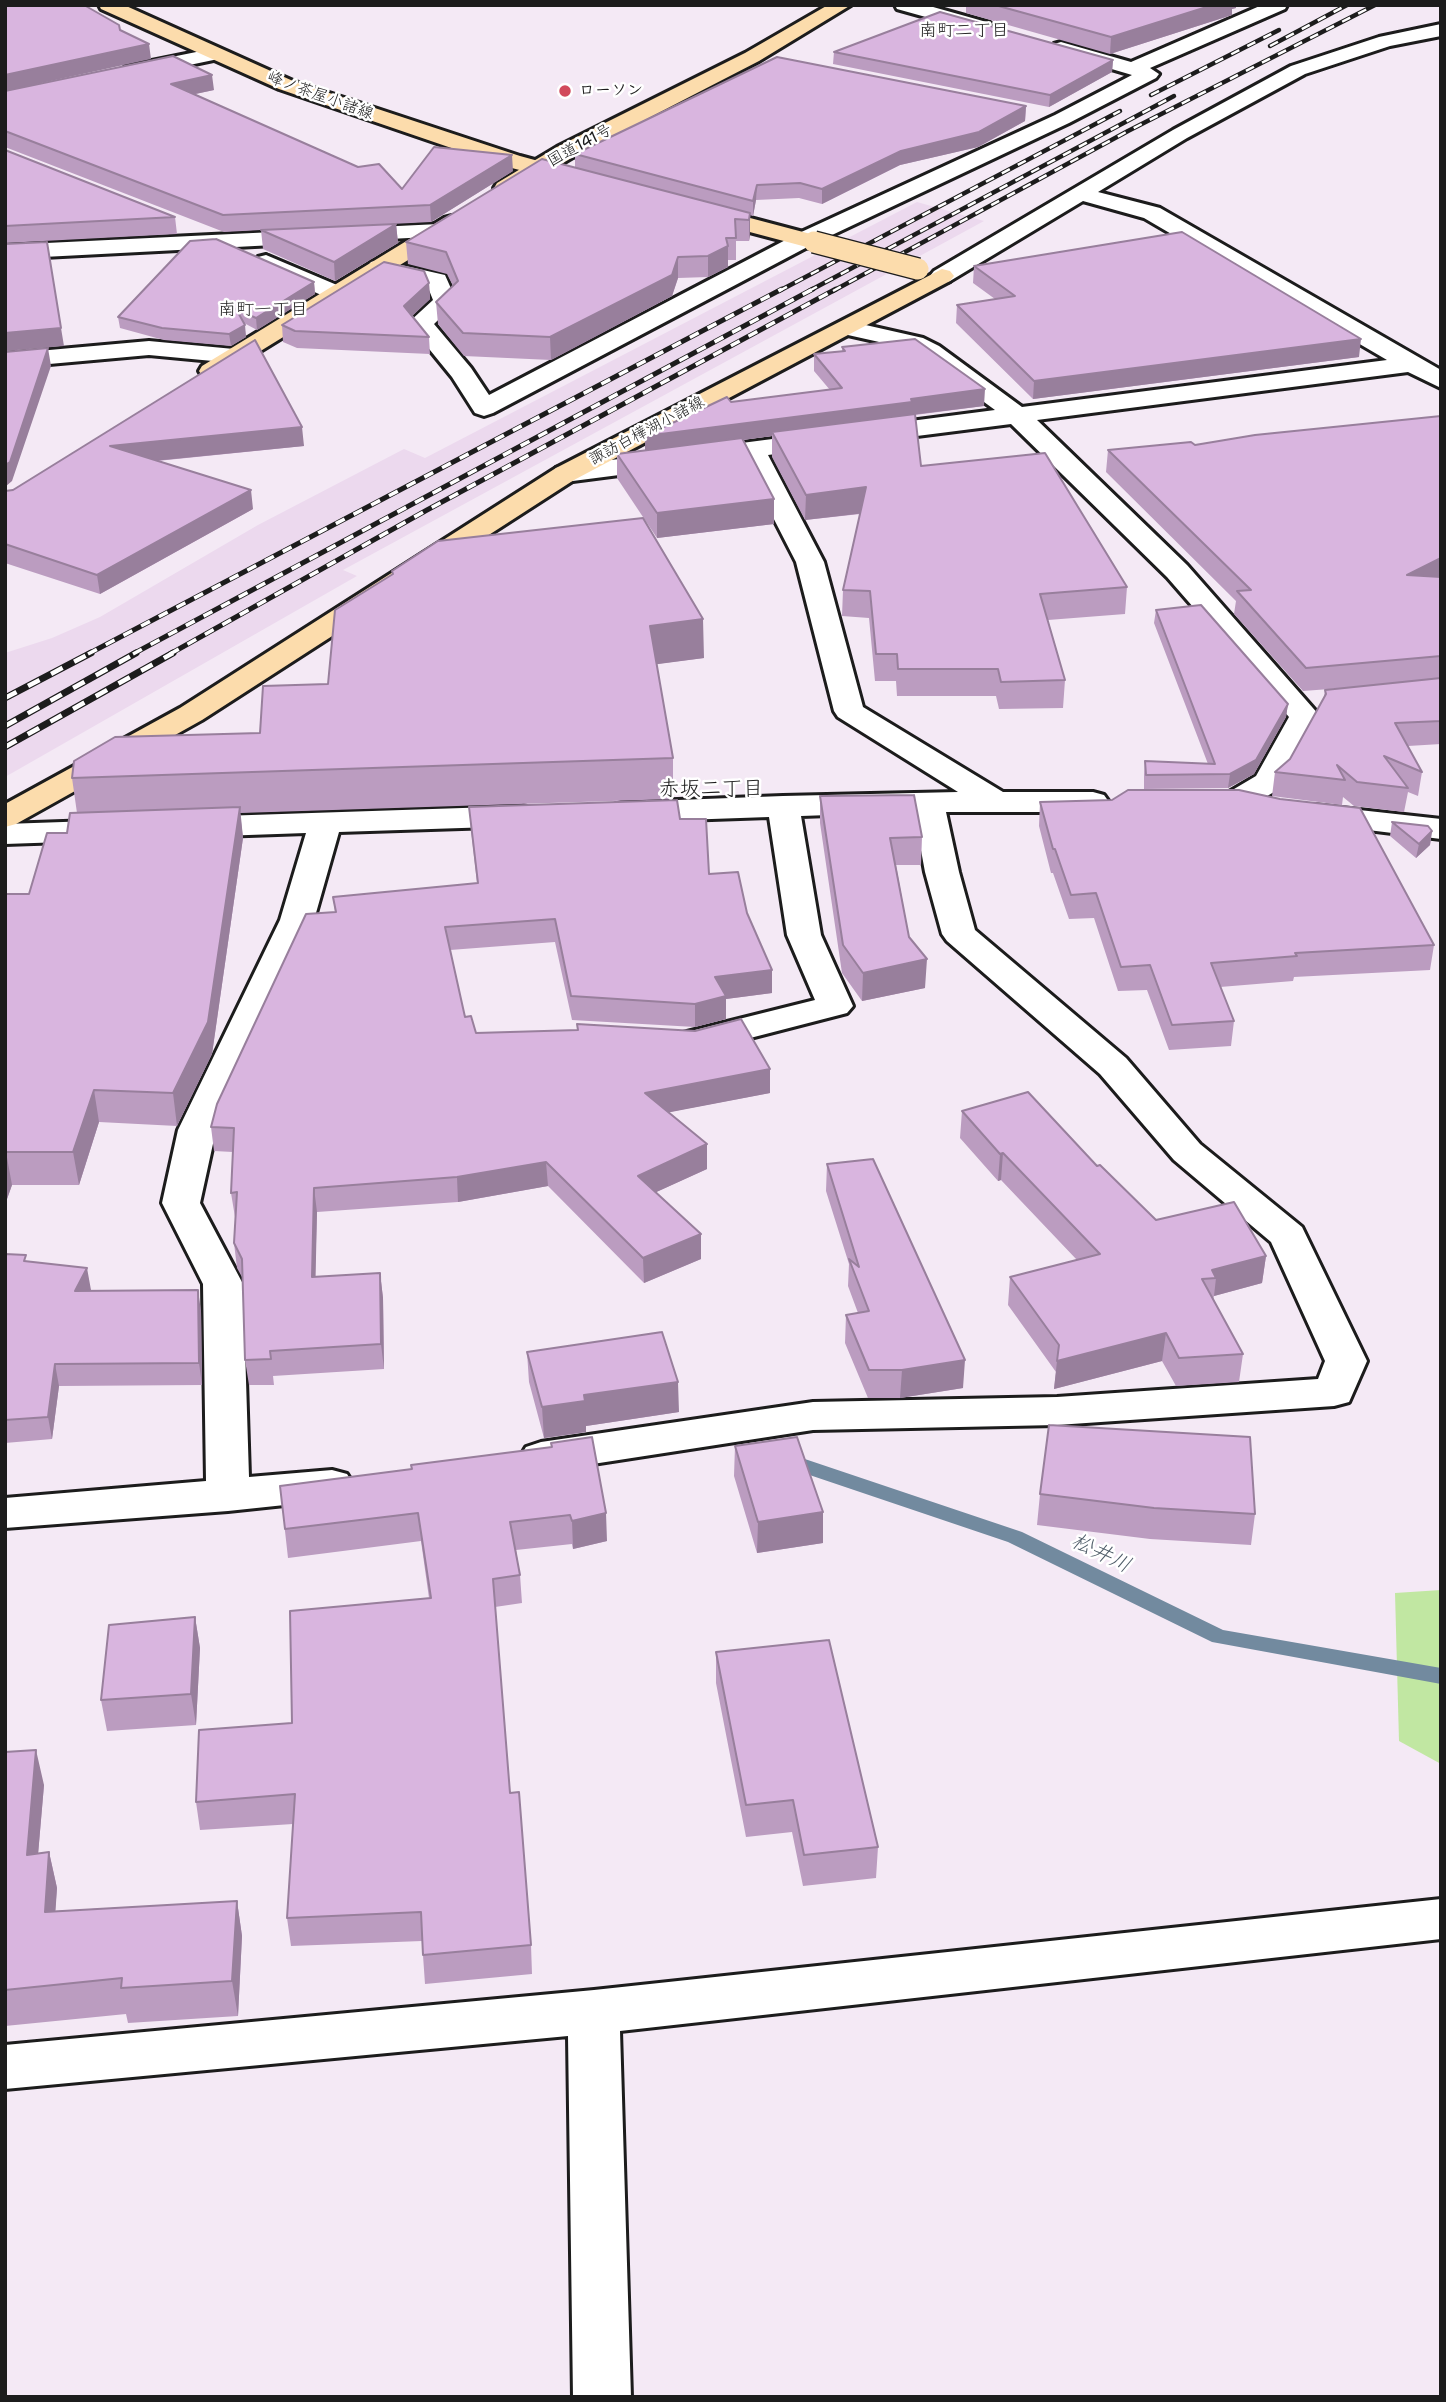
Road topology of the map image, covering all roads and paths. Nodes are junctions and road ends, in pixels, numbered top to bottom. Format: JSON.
{"nodes":[{"id":1,"x":108,"y":5,"type":"edge"},
{"id":2,"x":842,"y":5,"type":"edge"},
{"id":3,"x":904,"y":5,"type":"edge"},
{"id":4,"x":1278,"y":5,"type":"edge"},
{"id":5,"x":1441,"y":30,"type":"edge"},
{"id":6,"x":1003,"y":33,"type":"edge"},
{"id":7,"x":1042,"y":43,"type":"edge"},
{"id":8,"x":216,"y":54,"type":"junction"},
{"id":9,"x":752,"y":57,"type":"junction"},
{"id":10,"x":779,"y":63,"type":"edge"},
{"id":11,"x":1134,"y":68,"type":"junction"},
{"id":12,"x":107,"y":76,"type":"edge"},
{"id":13,"x":1035,"y":114,"type":"dead end"},
{"id":14,"x":1062,"y":119,"type":"junction"},
{"id":15,"x":540,"y":169,"type":"junction"},
{"id":16,"x":598,"y":184,"type":"edge"},
{"id":17,"x":1081,"y":194,"type":"junction"},
{"id":18,"x":676,"y":205,"type":"edge"},
{"id":19,"x":168,"y":220,"type":"edge"},
{"id":20,"x":439,"y":231,"type":"junction"},
{"id":21,"x":218,"y":240,"type":"junction"},
{"id":22,"x":809,"y":241,"type":"junction"},
{"id":23,"x":5,"y":252,"type":"edge"},
{"id":24,"x":379,"y":267,"type":"junction"},
{"id":25,"x":930,"y":273,"type":"junction"},
{"id":26,"x":336,"y":293,"type":"junction"},
{"id":27,"x":848,"y":328,"type":"junction"},
{"id":28,"x":234,"y":356,"type":"junction"},
{"id":29,"x":5,"y":361,"type":"edge"},
{"id":30,"x":1411,"y":364,"type":"junction"},
{"id":31,"x":1441,"y":381,"type":"edge"},
{"id":32,"x":189,"y":385,"type":"edge"},
{"id":33,"x":1017,"y":415,"type":"junction"},
{"id":34,"x":752,"y":450,"type":"junction"},
{"id":35,"x":565,"y":474,"type":"junction"},
{"id":36,"x":1335,"y":701,"type":"edge"},
{"id":37,"x":1295,"y":704,"type":"junction"},
{"id":38,"x":1236,"y":801,"type":"junction"},
{"id":39,"x":928,"y":802,"type":"junction"},
{"id":40,"x":996,"y":802,"type":"junction"},
{"id":41,"x":1116,"y":802,"type":"edge"},
{"id":42,"x":1170,"y":802,"type":"edge"},
{"id":43,"x":783,"y":806,"type":"junction"},
{"id":44,"x":589,"y":813,"type":"edge"},
{"id":45,"x":547,"y":815,"type":"edge"},
{"id":46,"x":5,"y":817,"type":"edge"},
{"id":47,"x":325,"y":823,"type":"junction"},
{"id":48,"x":1441,"y":829,"type":"edge"},
{"id":49,"x":5,"y":834,"type":"edge"},
{"id":50,"x":668,"y":1040,"type":"edge"},
{"id":51,"x":506,"y":1462,"type":"edge"},
{"id":52,"x":371,"y":1480,"type":"edge"},
{"id":53,"x":228,"y":1496,"type":"junction"},
{"id":54,"x":5,"y":1513,"type":"edge"},
{"id":55,"x":1441,"y":1919,"type":"edge"},
{"id":56,"x":594,"y":2011,"type":"junction"},
{"id":57,"x":5,"y":2067,"type":"edge"},
{"id":58,"x":602,"y":2397,"type":"edge"}],
"edges":[{"from":1,"to":8,"type":"main road","name":"峰ノ茶屋小諸線"},
{"from":2,"to":9,"type":"main road","name":"国道141号"},
{"from":3,"to":6,"type":"street"},
{"from":4,"to":11,"type":"street"},
{"from":5,"to":17,"type":"street"},
{"from":7,"to":11,"type":"street"},
{"from":8,"to":12,"type":"street"},
{"from":8,"to":15,"type":"main road","name":"峰ノ茶屋小諸線"},
{"from":9,"to":10,"type":"street"},
{"from":9,"to":15,"type":"main road","name":"国道141号"},
{"from":11,"to":14,"type":"street"},
{"from":13,"to":14,"type":"street"},
{"from":14,"to":22,"type":"street"},
{"from":15,"to":16,"type":"main road"},
{"from":15,"to":20,"type":"main road","name":"国道141号"},
{"from":17,"to":25,"type":"street"},
{"from":17,"to":30,"type":"street"},
{"from":18,"to":22,"type":"main road"},
{"from":19,"to":21,"type":"street"},
{"from":20,"to":21,"type":"street"},
{"from":20,"to":24,"type":"main road","name":"国道141号"},
{"from":21,"to":23,"type":"street"},
{"from":21,"to":26,"type":"street"},
{"from":22,"to":24,"type":"street"},
{"from":22,"to":25,"type":"main road","bridge":true},
{"from":24,"to":26,"type":"main road","name":"国道141号"},
{"from":25,"to":27,"type":"main road","name":"諏訪白樺湖小諸線"},
{"from":26,"to":28,"type":"main road","name":"国道141号"},
{"from":27,"to":33,"type":"street"},
{"from":27,"to":35,"type":"main road","name":"諏訪白樺湖小諸線"},
{"from":28,"to":29,"type":"street"},
{"from":28,"to":32,"type":"main road","name":"国道141号"},
{"from":30,"to":31,"type":"street"},
{"from":30,"to":33,"type":"street"},
{"from":33,"to":34,"type":"street"},
{"from":33,"to":37,"type":"street"},
{"from":34,"to":35,"type":"street"},
{"from":34,"to":40,"type":"street"},
{"from":35,"to":46,"type":"main road","name":"諏訪白樺湖小諸線"},
{"from":36,"to":37,"type":"street"},
{"from":37,"to":38,"type":"street"},
{"from":38,"to":42,"type":"street"},
{"from":38,"to":48,"type":"street"},
{"from":39,"to":40,"type":"street"},
{"from":39,"to":43,"type":"street"},
{"from":39,"to":51,"type":"street"},
{"from":40,"to":41,"type":"street"},
{"from":43,"to":44,"type":"street"},
{"from":43,"to":50,"type":"street"},
{"from":45,"to":47,"type":"street"},
{"from":47,"to":49,"type":"street"},
{"from":47,"to":53,"type":"street"},
{"from":52,"to":53,"type":"street"},
{"from":53,"to":54,"type":"street"},
{"from":55,"to":56,"type":"street"},
{"from":56,"to":57,"type":"street"},
{"from":56,"to":58,"type":"street"}]}
